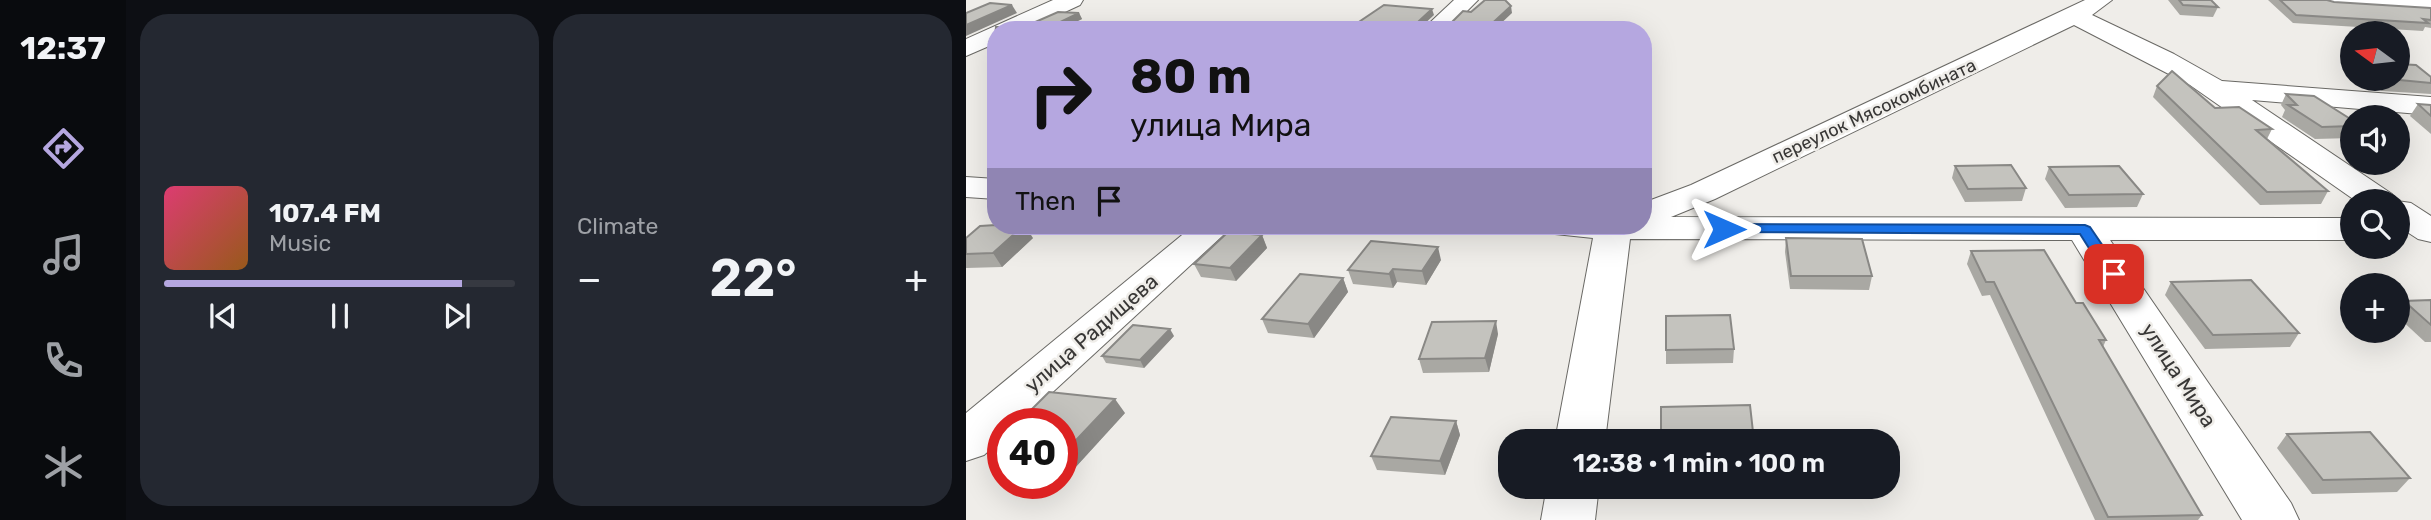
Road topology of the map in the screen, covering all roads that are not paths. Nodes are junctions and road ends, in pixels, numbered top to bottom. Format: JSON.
{"nodes":[{"id":1,"x":1072,"y":0,"type":"edge"},
{"id":2,"x":1468,"y":0,"type":"edge"},
{"id":3,"x":2101,"y":0,"type":"edge"},
{"id":4,"x":2330,"y":0,"type":"edge"},
{"id":5,"x":2431,"y":6,"type":"edge"},
{"id":6,"x":2074,"y":16,"type":"junction"},
{"id":7,"x":1026,"y":21,"type":"edge"},
{"id":8,"x":1444,"y":21,"type":"edge"},
{"id":9,"x":987,"y":38,"type":"edge"},
{"id":10,"x":966,"y":48,"type":"edge"},
{"id":11,"x":2216,"y":89,"type":"junction"},
{"id":12,"x":2431,"y":106,"type":"edge"},
{"id":13,"x":966,"y":187,"type":"edge"},
{"id":14,"x":987,"y":188,"type":"edge"},
{"id":15,"x":2360,"y":189,"type":"edge"},
{"id":16,"x":1652,"y":212,"type":"edge"},
{"id":17,"x":1652,"y":223,"type":"edge"},
{"id":18,"x":2340,"y":229,"type":"edge"},
{"id":19,"x":2085,"y":230,"type":"junction"},
{"id":20,"x":1205,"y":235,"type":"edge"},
{"id":21,"x":1623,"y":235,"type":"edge"},
{"id":22,"x":1582,"y":429,"type":"edge"},
{"id":23,"x":966,"y":441,"type":"edge"},
{"id":24,"x":1571,"y":499,"type":"edge"},
{"id":25,"x":1568,"y":520,"type":"edge"},
{"id":26,"x":2272,"y":520,"type":"edge"}],
"edges":[{"from":1,"to":7,"type":"street"},
{"from":2,"to":8,"type":"street"},
{"from":3,"to":6,"type":"street","name":"переулок Мясокомбината"},
{"from":4,"to":5,"type":"street"},
{"from":6,"to":11,"type":"street"},
{"from":6,"to":16,"type":"street","name":"переулок Мясокомбината"},
{"from":9,"to":10,"type":"street"},
{"from":11,"to":12,"type":"street"},
{"from":11,"to":15,"type":"street"},
{"from":13,"to":14,"type":"street"},
{"from":17,"to":19,"type":"street"},
{"from":18,"to":19,"type":"street"},
{"from":19,"to":26,"type":"street","name":"улица Мира"},
{"from":20,"to":23,"type":"street","name":"улица Радищева"},
{"from":21,"to":22,"type":"street"},
{"from":24,"to":25,"type":"street"}]}
